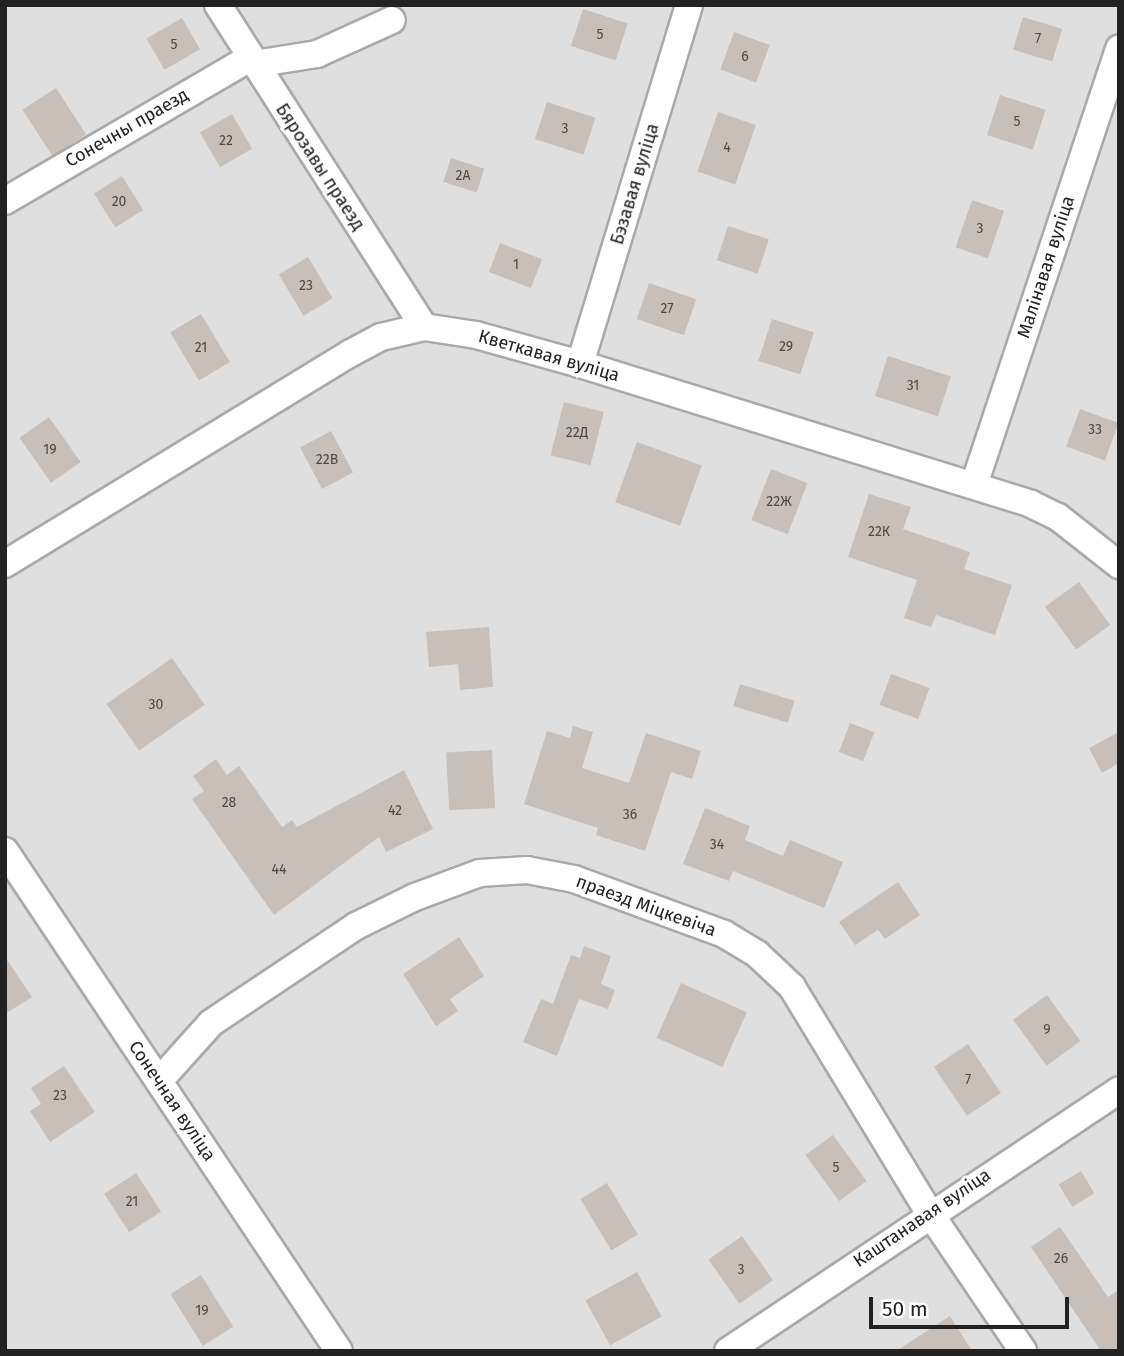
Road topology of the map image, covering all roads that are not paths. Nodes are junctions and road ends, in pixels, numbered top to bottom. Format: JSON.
{"nodes":[{"id":1,"x":218,"y":5,"type":"edge"},
{"id":2,"x":689,"y":5,"type":"edge"},
{"id":3,"x":392,"y":20,"type":"dead end"},
{"id":4,"x":252,"y":61,"type":"junction"},
{"id":5,"x":1117,"y":62,"type":"edge"},
{"id":6,"x":5,"y":201,"type":"edge"},
{"id":7,"x":424,"y":327,"type":"junction"},
{"id":8,"x":580,"y":364,"type":"junction"},
{"id":9,"x":974,"y":485,"type":"junction"},
{"id":10,"x":5,"y":564,"type":"edge"},
{"id":11,"x":1119,"y":565,"type":"edge"},
{"id":12,"x":5,"y":851,"type":"edge"},
{"id":13,"x":159,"y":1081,"type":"junction"},
{"id":14,"x":1119,"y":1090,"type":"edge"},
{"id":15,"x":929,"y":1212,"type":"junction"},
{"id":16,"x":339,"y":1351,"type":"edge"},
{"id":17,"x":728,"y":1351,"type":"edge"},
{"id":18,"x":1023,"y":1351,"type":"edge"}],
"edges":[{"from":1,"to":4,"type":"street","name":"Бярозавы праезд"},
{"from":2,"to":8,"type":"street","name":"Бэзавая вуліца"},
{"from":3,"to":4,"type":"street","name":"Сонечны праезд"},
{"from":4,"to":6,"type":"street","name":"Сонечны праезд"},
{"from":4,"to":7,"type":"street","name":"Бярозавы праезд"},
{"from":5,"to":9,"type":"street","name":"Малінавая вуліца"},
{"from":7,"to":8,"type":"street","name":"Кветкавая вуліца"},
{"from":7,"to":10,"type":"street","name":"Кветкавая вуліца"},
{"from":8,"to":9,"type":"street","name":"Кветкавая вуліца"},
{"from":9,"to":11,"type":"street","name":"Кветкавая вуліца"},
{"from":12,"to":13,"type":"street","name":"Сонечная вуліца"},
{"from":13,"to":15,"type":"street","name":"праезд Міцкевіча"},
{"from":13,"to":16,"type":"street","name":"Сонечная вуліца"},
{"from":14,"to":15,"type":"street","name":"Каштанавая вуліца"},
{"from":15,"to":17,"type":"street","name":"Каштанавая вуліца"},
{"from":15,"to":18,"type":"street","name":"праезд Міцкевіча"}]}
